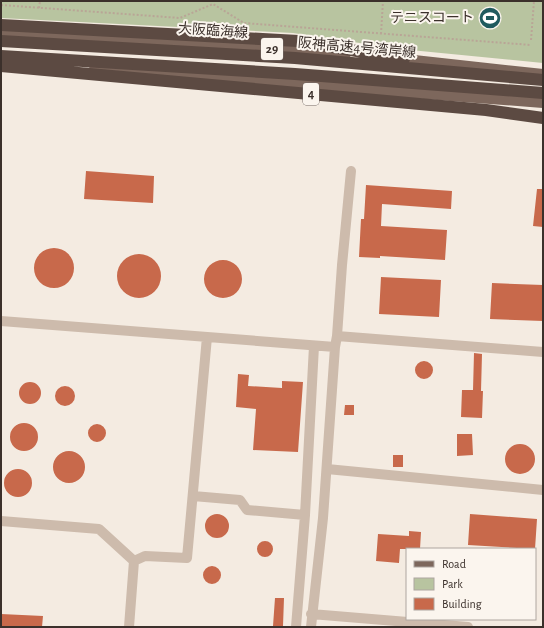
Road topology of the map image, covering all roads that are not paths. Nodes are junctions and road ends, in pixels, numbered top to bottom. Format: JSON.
{"nodes":[{"id":1,"x":1,"y":24,"type":"edge"},
{"id":2,"x":1,"y":32,"type":"edge"},
{"id":3,"x":1,"y":41,"type":"edge"},
{"id":4,"x":1,"y":56,"type":"edge"},
{"id":5,"x":404,"y":59,"type":"junction"},
{"id":6,"x":1,"y":65,"type":"edge"},
{"id":7,"x":543,"y":74,"type":"edge"},
{"id":8,"x":543,"y":80,"type":"edge"},
{"id":9,"x":543,"y":93,"type":"edge"},
{"id":10,"x":543,"y":103,"type":"edge"},
{"id":11,"x":543,"y":118,"type":"edge"},
{"id":12,"x":351,"y":171,"type":"dead end"},
{"id":13,"x":1,"y":322,"type":"edge"},
{"id":14,"x":338,"y":336,"type":"junction"},
{"id":15,"x":207,"y":337,"type":"junction"},
{"id":16,"x":314,"y":346,"type":"junction"},
{"id":17,"x":335,"y":347,"type":"junction"},
{"id":18,"x":543,"y":352,"type":"edge"},
{"id":19,"x":327,"y":469,"type":"junction"},
{"id":20,"x":543,"y":490,"type":"edge"},
{"id":21,"x":193,"y":496,"type":"junction"},
{"id":22,"x":305,"y":516,"type":"junction"},
{"id":23,"x":1,"y":520,"type":"edge"},
{"id":24,"x":134,"y":561,"type":"junction"},
{"id":25,"x":311,"y":614,"type":"junction"},
{"id":26,"x":129,"y":627,"type":"edge"},
{"id":27,"x":296,"y":627,"type":"edge"},
{"id":28,"x":310,"y":627,"type":"edge"},
{"id":29,"x":468,"y":627,"type":"edge"}],
"edges":[{"from":1,"to":5,"type":"highway"},
{"from":2,"to":5,"type":"main road","name":"大阪臨海線","number":"29"},
{"from":3,"to":8,"type":"highway","name":"阪神高速4号湾岸線"},
{"from":4,"to":9,"type":"highway","number":"4"},
{"from":5,"to":7,"type":"main road","name":"大阪臨海線","number":"29"},
{"from":6,"to":10,"type":"main road"},
{"from":6,"to":11,"type":"highway","number":"4"},
{"from":12,"to":14,"type":"lane"},
{"from":13,"to":15,"type":"lane"},
{"from":14,"to":17,"type":"lane"},
{"from":14,"to":18,"type":"lane"},
{"from":15,"to":16,"type":"lane"},
{"from":15,"to":21,"type":"lane"},
{"from":16,"to":17,"type":"lane"},
{"from":16,"to":22,"type":"lane"},
{"from":17,"to":19,"type":"lane"},
{"from":19,"to":20,"type":"lane"},
{"from":19,"to":25,"type":"lane"},
{"from":21,"to":22,"type":"lane"},
{"from":21,"to":24,"type":"lane"},
{"from":22,"to":27,"type":"lane"},
{"from":23,"to":24,"type":"lane"},
{"from":24,"to":26,"type":"lane"},
{"from":25,"to":28,"type":"lane"},
{"from":25,"to":29,"type":"lane"}]}
